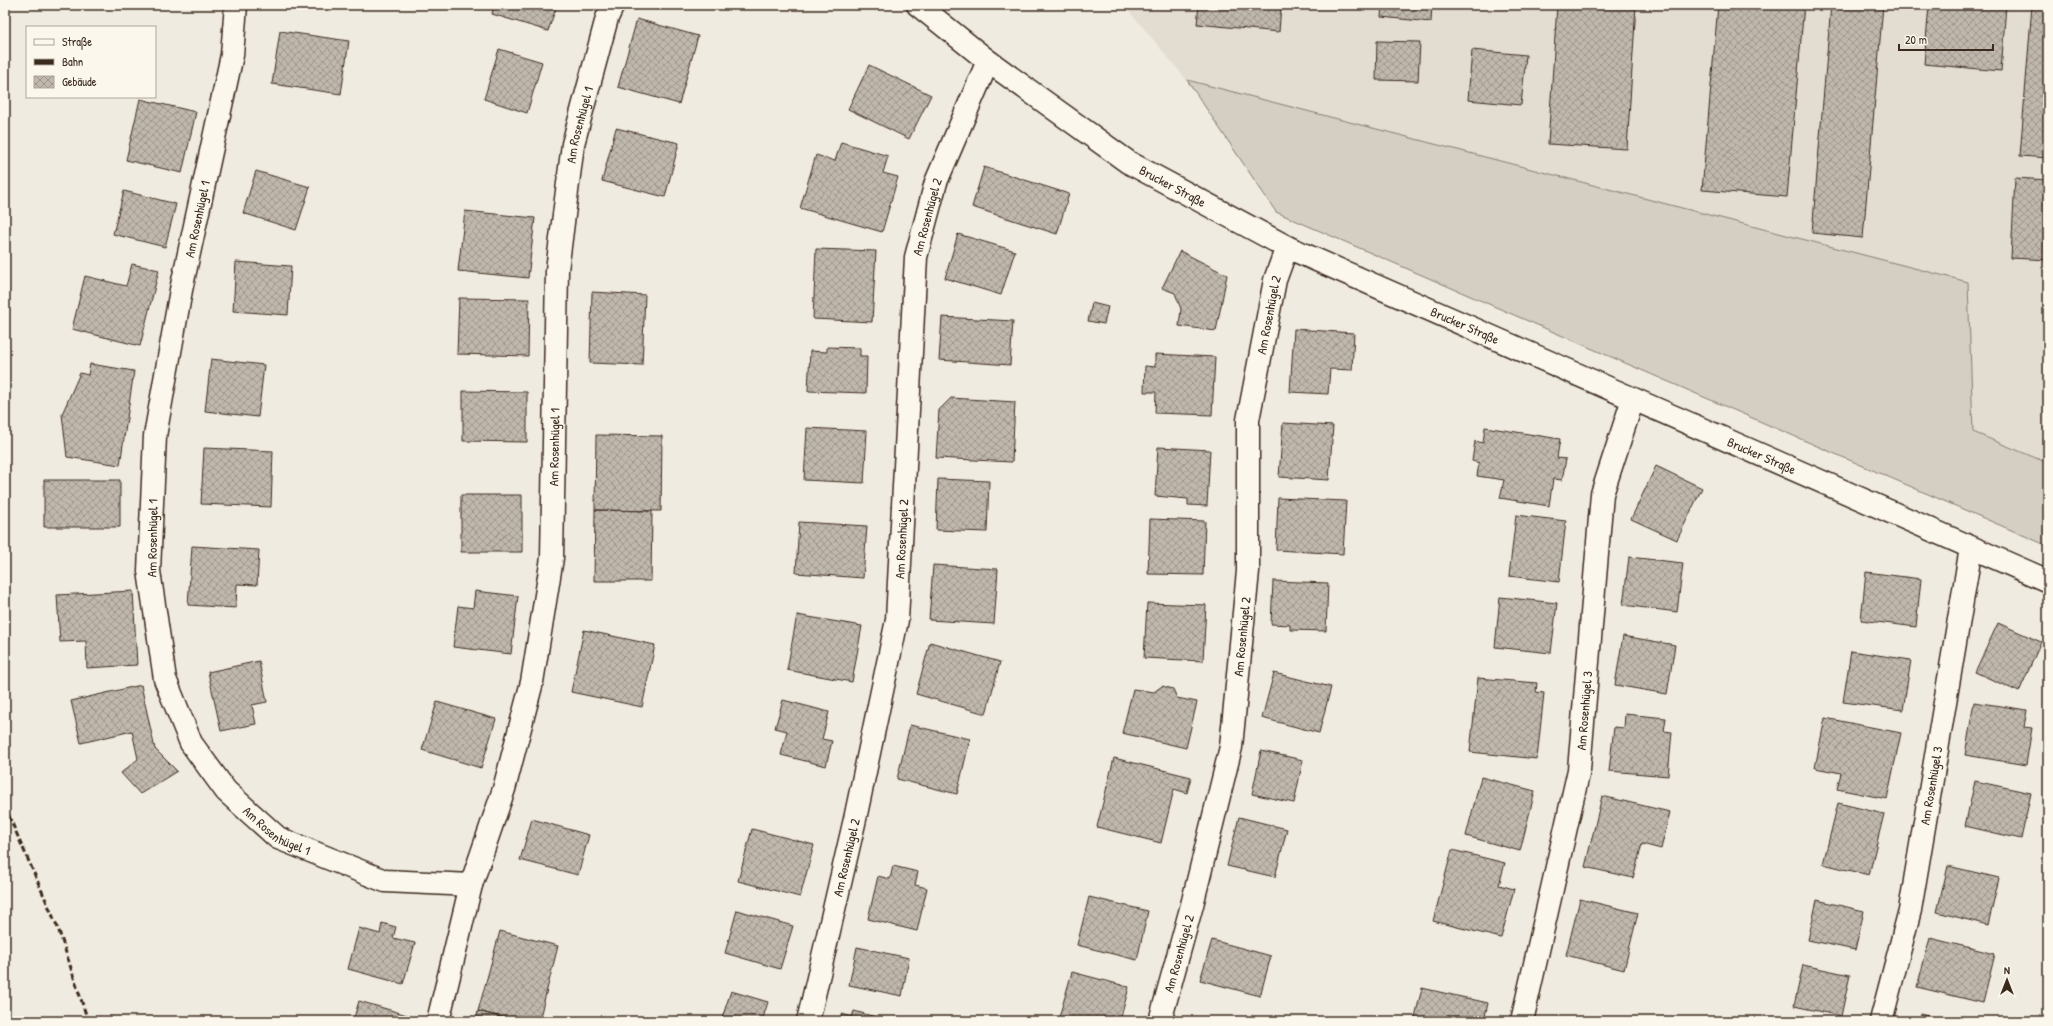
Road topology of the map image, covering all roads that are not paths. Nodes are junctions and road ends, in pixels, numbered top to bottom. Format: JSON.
{"nodes":[{"id":1,"x":236,"y":5,"type":"edge"},
{"id":2,"x":613,"y":5,"type":"edge"},
{"id":3,"x":918,"y":5,"type":"edge"},
{"id":4,"x":988,"y":61,"type":"junction"},
{"id":5,"x":1287,"y":248,"type":"junction"},
{"id":6,"x":1633,"y":399,"type":"junction"},
{"id":7,"x":1971,"y":548,"type":"junction"},
{"id":8,"x":2048,"y":581,"type":"edge"},
{"id":9,"x":471,"y":885,"type":"junction"},
{"id":10,"x":438,"y":1021,"type":"edge"},
{"id":11,"x":808,"y":1021,"type":"edge"},
{"id":12,"x":1160,"y":1021,"type":"edge"},
{"id":13,"x":1522,"y":1021,"type":"edge"},
{"id":14,"x":1881,"y":1021,"type":"edge"}],
"edges":[{"from":1,"to":9,"type":"street","name":"Am Rosenhügel 1"},
{"from":2,"to":9,"type":"street","name":"Am Rosenhügel 1"},
{"from":3,"to":4,"type":"street","name":"Brucker Straße"},
{"from":4,"to":5,"type":"street","name":"Brucker Straße"},
{"from":4,"to":11,"type":"street","name":"Am Rosenhügel 2"},
{"from":5,"to":6,"type":"street","name":"Brucker Straße"},
{"from":5,"to":12,"type":"street","name":"Am Rosenhügel 2"},
{"from":6,"to":7,"type":"street","name":"Brucker Straße"},
{"from":6,"to":13,"type":"street","name":"Am Rosenhügel 3"},
{"from":7,"to":8,"type":"street","name":"Brucker Straße"},
{"from":7,"to":14,"type":"street","name":"Am Rosenhügel 3"},
{"from":9,"to":10,"type":"street","name":"Am Rosenhügel 1"}]}
